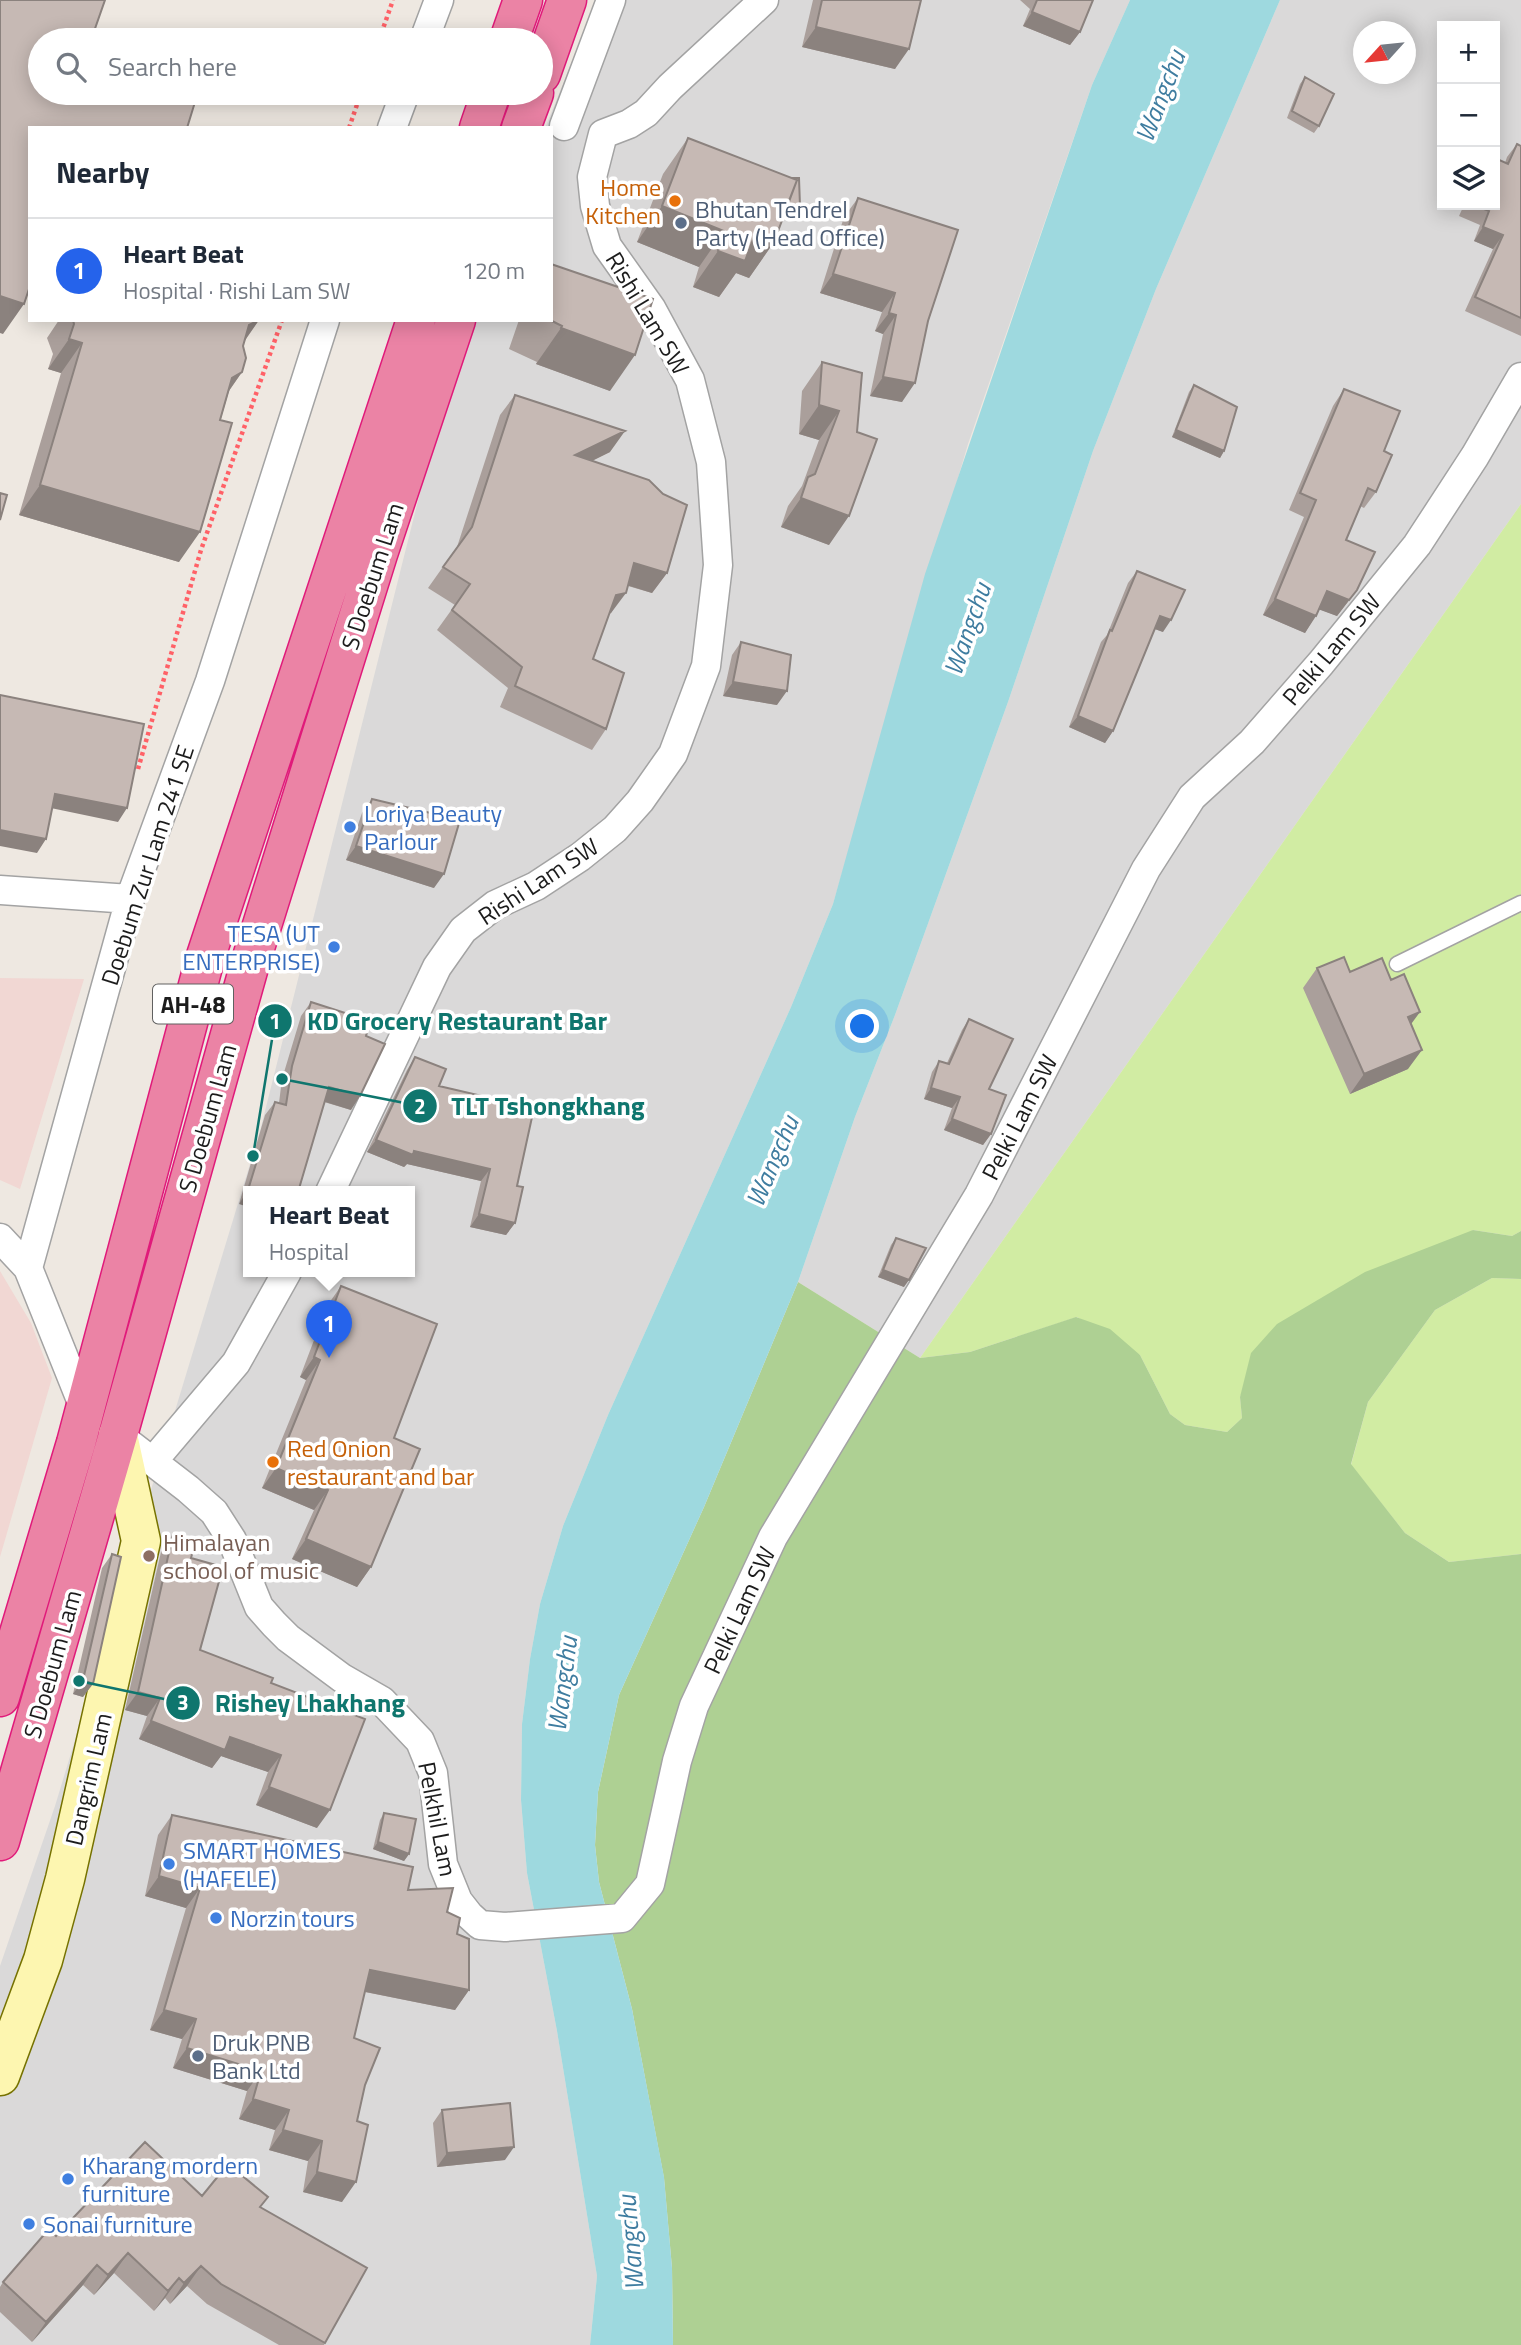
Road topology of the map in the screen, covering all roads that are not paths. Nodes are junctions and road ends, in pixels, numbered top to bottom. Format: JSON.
{"nodes":[{"id":1,"x":439,"y":0,"type":"edge"},
{"id":2,"x":523,"y":0,"type":"edge"},
{"id":3,"x":567,"y":0,"type":"edge"},
{"id":4,"x":611,"y":0,"type":"edge"},
{"id":5,"x":765,"y":0,"type":"edge"},
{"id":6,"x":428,"y":28,"type":"edge"},
{"id":7,"x":513,"y":28,"type":"edge"},
{"id":8,"x":553,"y":40,"type":"edge"},
{"id":9,"x":400,"y":105,"type":"edge"},
{"id":10,"x":487,"y":105,"type":"edge"},
{"id":11,"x":530,"y":105,"type":"edge"},
{"id":12,"x":392,"y":126,"type":"edge"},
{"id":13,"x":480,"y":126,"type":"edge"},
{"id":14,"x":522,"y":126,"type":"edge"},
{"id":15,"x":537,"y":126,"type":"edge"},
{"id":16,"x":564,"y":126,"type":"junction"},
{"id":17,"x":603,"y":134,"type":"junction"},
{"id":18,"x":324,"y":322,"type":"edge"},
{"id":19,"x":415,"y":322,"type":"edge"},
{"id":20,"x":455,"y":322,"type":"edge"},
{"id":21,"x":1521,"y":377,"type":"edge"},
{"id":22,"x":0,"y":890,"type":"edge"},
{"id":23,"x":130,"y":899,"type":"junction"},
{"id":24,"x":1521,"y":903,"type":"edge"},
{"id":25,"x":1396,"y":964,"type":"dead end"},
{"id":26,"x":333,"y":1186,"type":"edge"},
{"id":27,"x":0,"y":1238,"type":"edge"},
{"id":28,"x":27,"y":1268,"type":"junction"},
{"id":29,"x":284,"y":1277,"type":"edge"},
{"id":30,"x":85,"y":1410,"type":"junction"},
{"id":31,"x":118,"y":1435,"type":"junction"},
{"id":32,"x":153,"y":1461,"type":"junction"},
{"id":33,"x":0,"y":1697,"type":"edge"},
{"id":34,"x":0,"y":1842,"type":"edge"},
{"id":35,"x":505,"y":1927,"type":"joint"},
{"id":36,"x":0,"y":2076,"type":"edge"}],
"edges":[{"from":1,"to":6,"type":"street"},
{"from":2,"to":7,"type":"highway"},
{"from":3,"to":8,"type":"highway"},
{"from":4,"to":16,"type":"street"},
{"from":5,"to":17,"type":"street"},
{"from":9,"to":12,"type":"street"},
{"from":10,"to":13,"type":"highway"},
{"from":11,"to":14,"type":"highway"},
{"from":15,"to":16,"type":"street"},
{"from":16,"to":17,"type":"street"},
{"from":17,"to":26,"type":"street","name":"Rishi Lam SW"},
{"from":18,"to":23,"type":"street","name":"Doebum Zur Lam 241 SE"},
{"from":19,"to":30,"type":"highway","name":"S Doebum Lam","number":"AH-48"},
{"from":20,"to":31,"type":"highway","name":"S Doebum Lam","number":"AH-48"},
{"from":21,"to":35,"type":"street","name":"Pelki Lam SW"},
{"from":22,"to":23,"type":"street"},
{"from":23,"to":28,"type":"street","name":"Doebum Zur Lam 241 SE"},
{"from":24,"to":25,"type":"lane"},
{"from":27,"to":28,"type":"street"},
{"from":28,"to":30,"type":"street"},
{"from":29,"to":32,"type":"street"},
{"from":30,"to":33,"type":"highway","name":"S Doebum Lam","number":"AH-48"},
{"from":31,"to":32,"type":"street","name":"Pelkhil Lam"},
{"from":31,"to":34,"type":"highway","name":"S Doebum Lam","number":"AH-48"},
{"from":31,"to":36,"type":"street","name":"Dangrim Lam"},
{"from":32,"to":35,"type":"street","name":"Pelkhil Lam"}]}
